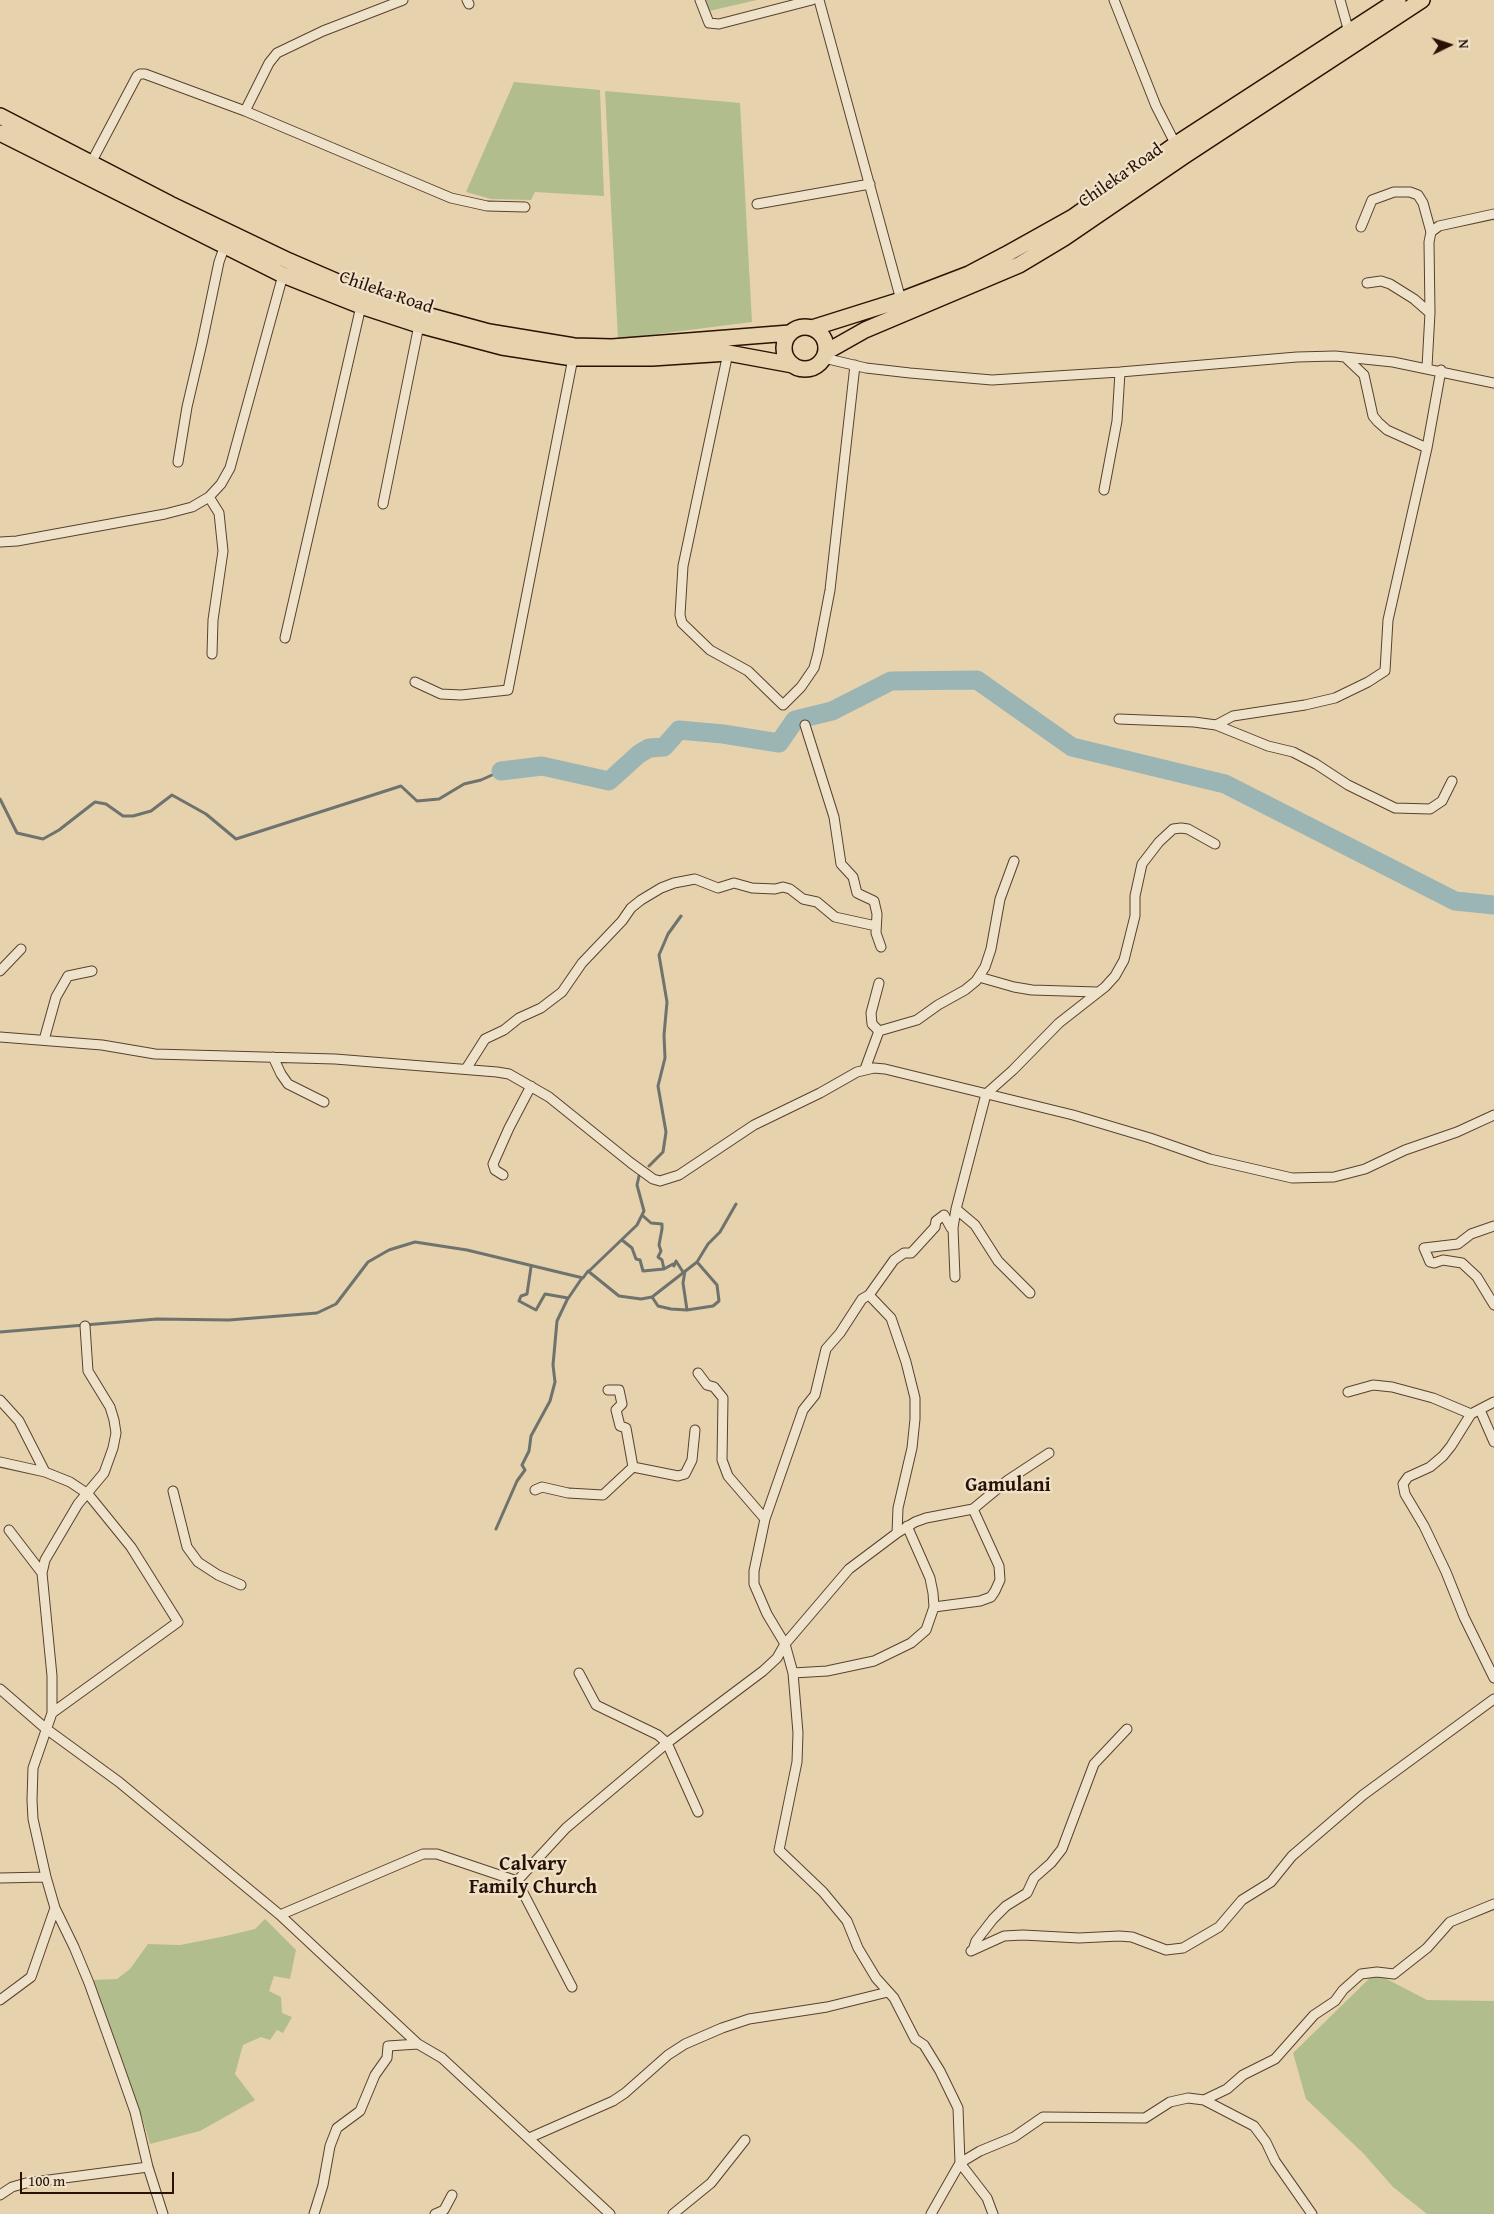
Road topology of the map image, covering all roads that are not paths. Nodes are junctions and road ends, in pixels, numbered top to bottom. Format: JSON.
{"nodes":[{"id":1,"x":404,"y":0,"type":"edge"},
{"id":2,"x":700,"y":0,"type":"edge"},
{"id":3,"x":812,"y":0,"type":"edge"},
{"id":4,"x":819,"y":0,"type":"edge"},
{"id":5,"x":1114,"y":0,"type":"edge"},
{"id":6,"x":1340,"y":0,"type":"edge"},
{"id":7,"x":1398,"y":0,"type":"edge"},
{"id":8,"x":1422,"y":0,"type":"edge"},
{"id":9,"x":1349,"y":32,"type":"junction"},
{"id":10,"x":245,"y":111,"type":"junction"},
{"id":11,"x":0,"y":116,"type":"edge"},
{"id":12,"x":0,"y":133,"type":"edge"},
{"id":13,"x":1180,"y":150,"type":"junction"},
{"id":14,"x":91,"y":163,"type":"junction"},
{"id":15,"x":870,"y":184,"type":"junction"},
{"id":16,"x":757,"y":204,"type":"dead end"},
{"id":17,"x":525,"y":207,"type":"dead end"},
{"id":18,"x":1494,"y":214,"type":"edge"},
{"id":19,"x":1360,"y":227,"type":"dead end"},
{"id":20,"x":1431,"y":232,"type":"junction"},
{"id":21,"x":225,"y":245,"type":"junction"},
{"id":22,"x":283,"y":275,"type":"junction"},
{"id":23,"x":1367,"y":283,"type":"dead end"},
{"id":24,"x":901,"y":300,"type":"junction"},
{"id":25,"x":361,"y":306,"type":"junction"},
{"id":26,"x":1430,"y":313,"type":"junction"},
{"id":27,"x":419,"y":325,"type":"junction"},
{"id":28,"x":812,"y":328,"type":"junction"},
{"id":29,"x":790,"y":333,"type":"junction"},
{"id":30,"x":728,"y":353,"type":"junction"},
{"id":31,"x":825,"y":355,"type":"junction"},
{"id":32,"x":1345,"y":357,"type":"junction"},
{"id":33,"x":573,"y":358,"type":"junction"},
{"id":34,"x":793,"y":365,"type":"junction"},
{"id":35,"x":855,"y":365,"type":"junction"},
{"id":36,"x":1427,"y":367,"type":"junction"},
{"id":37,"x":1441,"y":370,"type":"junction"},
{"id":38,"x":1120,"y":372,"type":"junction"},
{"id":39,"x":1494,"y":383,"type":"edge"},
{"id":40,"x":1427,"y":448,"type":"junction"},
{"id":41,"x":178,"y":462,"type":"dead end"},
{"id":42,"x":1104,"y":490,"type":"dead end"},
{"id":43,"x":209,"y":497,"type":"junction"},
{"id":44,"x":383,"y":504,"type":"dead end"},
{"id":45,"x":0,"y":542,"type":"edge"},
{"id":46,"x":286,"y":638,"type":"dead end"},
{"id":47,"x":212,"y":654,"type":"dead end"},
{"id":48,"x":415,"y":682,"type":"dead end"},
{"id":49,"x":1119,"y":719,"type":"dead end"},
{"id":50,"x":805,"y":725,"type":"dead end"},
{"id":51,"x":1216,"y":725,"type":"junction"},
{"id":52,"x":1452,"y":781,"type":"dead end"},
{"id":53,"x":1215,"y":844,"type":"dead end"},
{"id":54,"x":1014,"y":860,"type":"dead end"},
{"id":55,"x":876,"y":926,"type":"junction"},
{"id":56,"x":880,"y":947,"type":"dead end"},
{"id":57,"x":21,"y":949,"type":"dead end"},
{"id":58,"x":0,"y":971,"type":"edge"},
{"id":59,"x":92,"y":971,"type":"dead end"},
{"id":60,"x":979,"y":977,"type":"junction"},
{"id":61,"x":880,"y":983,"type":"dead end"},
{"id":62,"x":1097,"y":992,"type":"junction"},
{"id":63,"x":879,"y":1031,"type":"junction"},
{"id":64,"x":0,"y":1037,"type":"edge"},
{"id":65,"x":44,"y":1040,"type":"junction"},
{"id":66,"x":273,"y":1057,"type":"junction"},
{"id":67,"x":466,"y":1069,"type":"junction"},
{"id":68,"x":864,"y":1069,"type":"junction"},
{"id":69,"x":531,"y":1086,"type":"junction"},
{"id":70,"x":986,"y":1094,"type":"junction"},
{"id":71,"x":324,"y":1102,"type":"dead end"},
{"id":72,"x":1494,"y":1115,"type":"edge"},
{"id":73,"x":503,"y":1175,"type":"dead end"},
{"id":74,"x":956,"y":1209,"type":"junction"},
{"id":75,"x":1494,"y":1226,"type":"edge"},
{"id":76,"x":953,"y":1228,"type":"junction"},
{"id":77,"x":955,"y":1278,"type":"dead end"},
{"id":78,"x":1030,"y":1293,"type":"dead end"},
{"id":79,"x":869,"y":1295,"type":"junction"},
{"id":80,"x":1494,"y":1305,"type":"edge"},
{"id":81,"x":85,"y":1326,"type":"dead end"},
{"id":82,"x":698,"y":1373,"type":"dead end"},
{"id":83,"x":608,"y":1390,"type":"dead end"},
{"id":84,"x":1348,"y":1392,"type":"dead end"},
{"id":85,"x":0,"y":1400,"type":"edge"},
{"id":86,"x":1494,"y":1402,"type":"edge"},
{"id":87,"x":1480,"y":1410,"type":"junction"},
{"id":88,"x":1471,"y":1414,"type":"junction"},
{"id":89,"x":695,"y":1430,"type":"dead end"},
{"id":90,"x":1494,"y":1442,"type":"edge"},
{"id":91,"x":1050,"y":1453,"type":"dead end"},
{"id":92,"x":0,"y":1462,"type":"edge"},
{"id":93,"x":633,"y":1467,"type":"junction"},
{"id":94,"x":45,"y":1472,"type":"junction"},
{"id":95,"x":534,"y":1490,"type":"dead end"},
{"id":96,"x":174,"y":1491,"type":"dead end"},
{"id":97,"x":88,"y":1494,"type":"junction"},
{"id":98,"x":972,"y":1509,"type":"junction"},
{"id":99,"x":765,"y":1519,"type":"junction"},
{"id":100,"x":907,"y":1526,"type":"junction"},
{"id":101,"x":8,"y":1530,"type":"dead end"},
{"id":102,"x":897,"y":1533,"type":"junction"},
{"id":103,"x":42,"y":1573,"type":"junction"},
{"id":104,"x":241,"y":1586,"type":"dead end"},
{"id":105,"x":934,"y":1607,"type":"junction"},
{"id":106,"x":786,"y":1644,"type":"junction"},
{"id":107,"x":793,"y":1673,"type":"junction"},
{"id":108,"x":579,"y":1674,"type":"dead end"},
{"id":109,"x":1494,"y":1678,"type":"edge"},
{"id":110,"x":0,"y":1689,"type":"edge"},
{"id":111,"x":1494,"y":1699,"type":"edge"},
{"id":112,"x":52,"y":1713,"type":"junction"},
{"id":113,"x":45,"y":1728,"type":"junction"},
{"id":114,"x":1127,"y":1728,"type":"dead end"},
{"id":115,"x":667,"y":1743,"type":"junction"},
{"id":116,"x":698,"y":1812,"type":"dead end"},
{"id":117,"x":46,"y":1877,"type":"junction"},
{"id":118,"x":0,"y":1878,"type":"edge"},
{"id":119,"x":517,"y":1881,"type":"junction"},
{"id":120,"x":1494,"y":1904,"type":"edge"},
{"id":121,"x":55,"y":1908,"type":"junction"},
{"id":122,"x":280,"y":1915,"type":"junction"},
{"id":123,"x":572,"y":1987,"type":"dead end"},
{"id":124,"x":888,"y":1992,"type":"junction"},
{"id":125,"x":0,"y":2000,"type":"edge"},
{"id":126,"x":418,"y":2044,"type":"junction"},
{"id":127,"x":1204,"y":2100,"type":"junction"},
{"id":128,"x":529,"y":2138,"type":"junction"},
{"id":129,"x":745,"y":2140,"type":"dead end"},
{"id":130,"x":960,"y":2163,"type":"junction"},
{"id":131,"x":148,"y":2167,"type":"junction"},
{"id":132,"x":0,"y":2195,"type":"edge"},
{"id":133,"x":452,"y":2195,"type":"dead end"},
{"id":134,"x":162,"y":2214,"type":"edge"},
{"id":135,"x":314,"y":2214,"type":"edge"},
{"id":136,"x":435,"y":2214,"type":"edge"},
{"id":137,"x":610,"y":2214,"type":"edge"},
{"id":138,"x":673,"y":2214,"type":"edge"},
{"id":139,"x":931,"y":2214,"type":"edge"},
{"id":140,"x":993,"y":2214,"type":"edge"},
{"id":141,"x":1312,"y":2214,"type":"edge"}],
"edges":[{"from":1,"to":10,"type":"street"},
{"from":2,"to":3,"type":"street"},
{"from":4,"to":15,"type":"street"},
{"from":5,"to":13,"type":"street"},
{"from":6,"to":9,"type":"street"},
{"from":7,"to":9,"type":"highway","name":"Chileka Road"},
{"from":8,"to":13,"type":"highway","name":"Chileka Road"},
{"from":9,"to":13,"type":"highway","name":"Chileka Road"},
{"from":10,"to":14,"type":"street"},
{"from":10,"to":17,"type":"street"},
{"from":11,"to":14,"type":"highway","name":"Chileka Road"},
{"from":12,"to":21,"type":"highway","name":"Chileka Road"},
{"from":13,"to":24,"type":"highway","name":"Chileka Road"},
{"from":13,"to":31,"type":"highway","name":"Chileka Road"},
{"from":14,"to":29,"type":"highway","name":"Chileka Road"},
{"from":15,"to":16,"type":"street"},
{"from":15,"to":24,"type":"street"},
{"from":18,"to":20,"type":"street"},
{"from":19,"to":20,"type":"street"},
{"from":20,"to":26,"type":"street"},
{"from":21,"to":22,"type":"highway","name":"Chileka Road"},
{"from":21,"to":41,"type":"street"},
{"from":22,"to":25,"type":"highway","name":"Chileka Road"},
{"from":22,"to":43,"type":"street"},
{"from":23,"to":26,"type":"street"},
{"from":24,"to":28,"type":"highway","name":"Chileka Road"},
{"from":25,"to":27,"type":"highway","name":"Chileka Road"},
{"from":25,"to":46,"type":"street"},
{"from":26,"to":36,"type":"street"},
{"from":27,"to":33,"type":"highway","name":"Chileka Road"},
{"from":27,"to":44,"type":"street"},
{"from":28,"to":29,"type":"highway","name":"Chileka Road"},
{"from":28,"to":31,"type":"highway"},
{"from":29,"to":34,"type":"highway"},
{"from":30,"to":33,"type":"highway","name":"Chileka Road"},
{"from":30,"to":34,"type":"highway","name":"Chileka Road"},
{"from":30,"to":35,"type":"street"},
{"from":31,"to":34,"type":"highway","name":"Chileka Road"},
{"from":31,"to":35,"type":"street"},
{"from":32,"to":36,"type":"street"},
{"from":32,"to":38,"type":"street"},
{"from":32,"to":40,"type":"street"},
{"from":33,"to":48,"type":"street"},
{"from":35,"to":38,"type":"street"},
{"from":36,"to":37,"type":"street"},
{"from":37,"to":39,"type":"street"},
{"from":37,"to":40,"type":"street"},
{"from":38,"to":42,"type":"street"},
{"from":40,"to":51,"type":"street"},
{"from":43,"to":45,"type":"street"},
{"from":43,"to":47,"type":"street"},
{"from":49,"to":51,"type":"street"},
{"from":50,"to":55,"type":"street"},
{"from":51,"to":52,"type":"street"},
{"from":53,"to":62,"type":"street"},
{"from":54,"to":60,"type":"street"},
{"from":55,"to":56,"type":"street"},
{"from":55,"to":67,"type":"street"},
{"from":57,"to":58,"type":"street"},
{"from":59,"to":65,"type":"street"},
{"from":60,"to":62,"type":"street"},
{"from":60,"to":63,"type":"street"},
{"from":61,"to":63,"type":"street"},
{"from":62,"to":70,"type":"street"},
{"from":63,"to":68,"type":"street"},
{"from":64,"to":65,"type":"street"},
{"from":65,"to":66,"type":"street"},
{"from":66,"to":67,"type":"street"},
{"from":66,"to":71,"type":"street"},
{"from":67,"to":69,"type":"street"},
{"from":68,"to":69,"type":"street"},
{"from":68,"to":70,"type":"street"},
{"from":69,"to":73,"type":"street"},
{"from":70,"to":72,"type":"street"},
{"from":70,"to":74,"type":"street"},
{"from":74,"to":76,"type":"street"},
{"from":74,"to":78,"type":"street"},
{"from":75,"to":80,"type":"street"},
{"from":76,"to":77,"type":"street"},
{"from":76,"to":79,"type":"street"},
{"from":79,"to":99,"type":"street"},
{"from":79,"to":102,"type":"street"},
{"from":81,"to":97,"type":"street"},
{"from":82,"to":99,"type":"street"},
{"from":83,"to":93,"type":"street"},
{"from":84,"to":88,"type":"street"},
{"from":85,"to":94,"type":"street"},
{"from":86,"to":87,"type":"street"},
{"from":87,"to":88,"type":"street"},
{"from":87,"to":90,"type":"street"},
{"from":88,"to":109,"type":"street"},
{"from":89,"to":93,"type":"street"},
{"from":91,"to":98,"type":"street"},
{"from":92,"to":94,"type":"street"},
{"from":93,"to":95,"type":"street"},
{"from":94,"to":97,"type":"street"},
{"from":96,"to":104,"type":"street"},
{"from":97,"to":103,"type":"street"},
{"from":97,"to":112,"type":"street"},
{"from":98,"to":100,"type":"street"},
{"from":98,"to":105,"type":"street"},
{"from":99,"to":106,"type":"street"},
{"from":100,"to":102,"type":"street"},
{"from":100,"to":105,"type":"street"},
{"from":101,"to":103,"type":"street"},
{"from":102,"to":106,"type":"street"},
{"from":103,"to":112,"type":"street"},
{"from":105,"to":107,"type":"street"},
{"from":106,"to":107,"type":"street"},
{"from":106,"to":115,"type":"street"},
{"from":107,"to":124,"type":"street"},
{"from":108,"to":115,"type":"street"},
{"from":110,"to":113,"type":"street"},
{"from":111,"to":114,"type":"street"},
{"from":112,"to":113,"type":"street"},
{"from":113,"to":117,"type":"street"},
{"from":113,"to":122,"type":"street"},
{"from":115,"to":116,"type":"street"},
{"from":115,"to":119,"type":"street"},
{"from":117,"to":118,"type":"street"},
{"from":117,"to":121,"type":"street"},
{"from":119,"to":122,"type":"street"},
{"from":119,"to":123,"type":"street"},
{"from":120,"to":127,"type":"street"},
{"from":121,"to":125,"type":"street"},
{"from":121,"to":131,"type":"street"},
{"from":122,"to":126,"type":"street"},
{"from":124,"to":128,"type":"street"},
{"from":124,"to":130,"type":"street"},
{"from":126,"to":128,"type":"street"},
{"from":126,"to":135,"type":"street"},
{"from":127,"to":130,"type":"street"},
{"from":127,"to":141,"type":"street"},
{"from":128,"to":137,"type":"street"},
{"from":129,"to":138,"type":"street"},
{"from":130,"to":139,"type":"street"},
{"from":130,"to":140,"type":"street"},
{"from":131,"to":132,"type":"street"},
{"from":131,"to":134,"type":"street"},
{"from":133,"to":136,"type":"street"}]}
